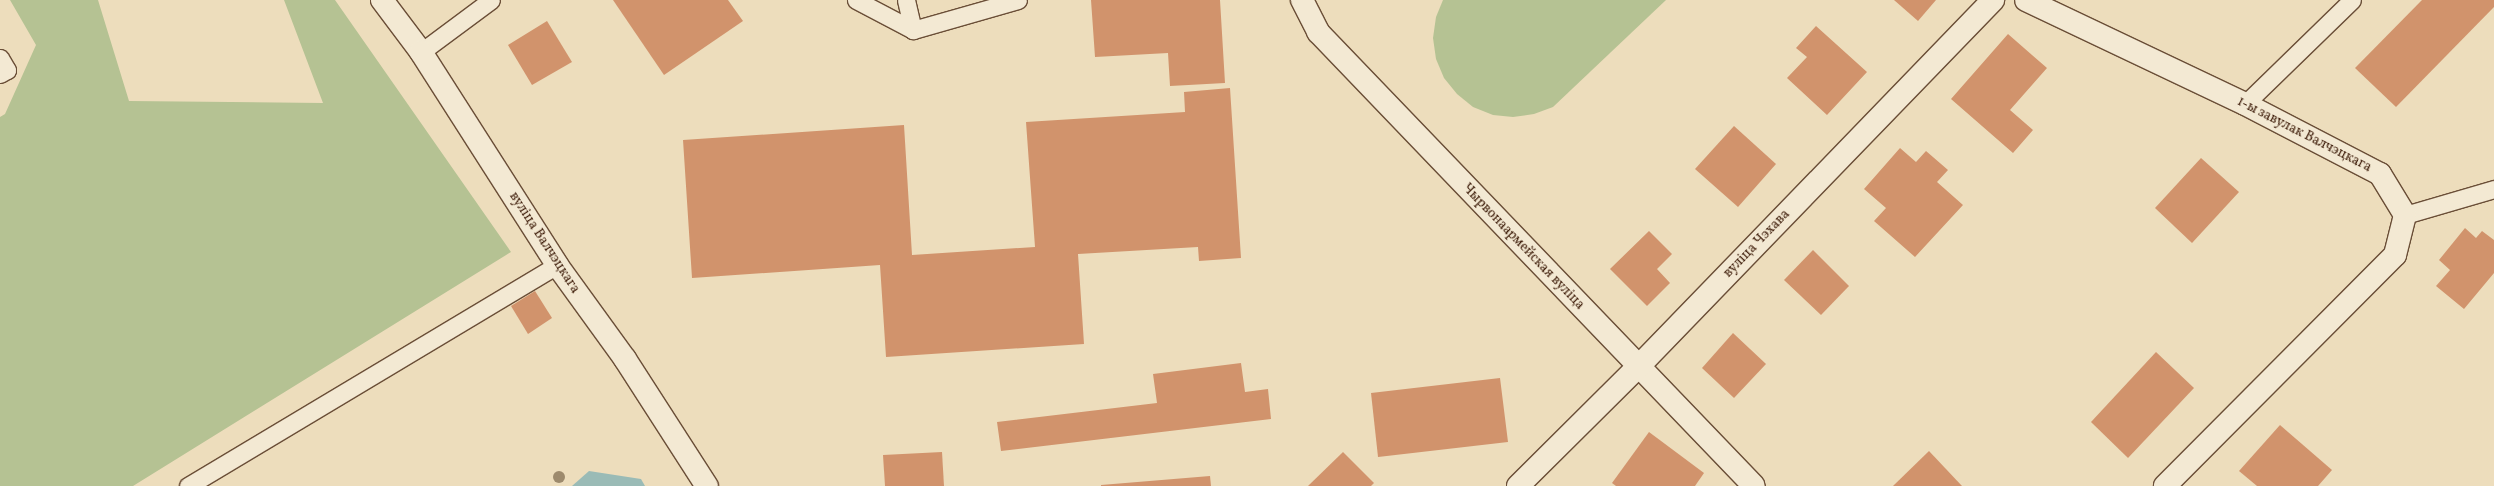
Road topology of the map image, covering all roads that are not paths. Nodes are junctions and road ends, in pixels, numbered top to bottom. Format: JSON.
{"nodes":[{"id":1,"x":382,"y":0,"type":"edge"},
{"id":2,"x":856,"y":0,"type":"edge"},
{"id":3,"x":906,"y":0,"type":"edge"},
{"id":4,"x":1018,"y":0,"type":"edge"},
{"id":5,"x":1302,"y":0,"type":"edge"},
{"id":6,"x":1993,"y":0,"type":"edge"},
{"id":7,"x":2026,"y":0,"type":"edge"},
{"id":8,"x":2352,"y":0,"type":"edge"},
{"id":9,"x":486,"y":2,"type":"edge"},
{"id":10,"x":913,"y":30,"type":"junction"},
{"id":11,"x":421,"y":52,"type":"junction"},
{"id":12,"x":0,"y":58,"type":"edge"},
{"id":13,"x":0,"y":74,"type":"edge"},
{"id":14,"x":2245,"y":104,"type":"junction"},
{"id":15,"x":2494,"y":189,"type":"edge"},
{"id":16,"x":2405,"y":215,"type":"junction"},
{"id":17,"x":557,"y":265,"type":"junction"},
{"id":18,"x":1638,"y":367,"type":"junction"},
{"id":19,"x":188,"y":486,"type":"edge"},
{"id":20,"x":707,"y":486,"type":"edge"},
{"id":21,"x":1518,"y":486,"type":"edge"},
{"id":22,"x":1754,"y":486,"type":"edge"},
{"id":23,"x":2165,"y":486,"type":"edge"}],
"edges":[{"from":1,"to":11,"type":"street","name":"вуліца Валчэцкага"},
{"from":2,"to":10,"type":"lane"},
{"from":3,"to":10,"type":"lane"},
{"from":4,"to":10,"type":"lane"},
{"from":5,"to":18,"type":"street","name":"Чырвонаармейская вуліца"},
{"from":6,"to":18,"type":"street","name":"вуліца Чэхава"},
{"from":7,"to":14,"type":"street","name":"1-ы завулак Валчэцкага"},
{"from":8,"to":14,"type":"lane"},
{"from":9,"to":11,"type":"lane"},
{"from":11,"to":17,"type":"street","name":"вуліца Валчэцкага"},
{"from":12,"to":13,"type":"lane"},
{"from":14,"to":16,"type":"street","name":"1-ы завулак Валчэцкага"},
{"from":15,"to":16,"type":"lane"},
{"from":16,"to":23,"type":"street"},
{"from":17,"to":19,"type":"lane"},
{"from":17,"to":20,"type":"street","name":"вуліца Валчэцкага"},
{"from":18,"to":21,"type":"street","name":"вуліца Чэхава"},
{"from":18,"to":22,"type":"street","name":"Чырвонаармейская вуліца"}]}
